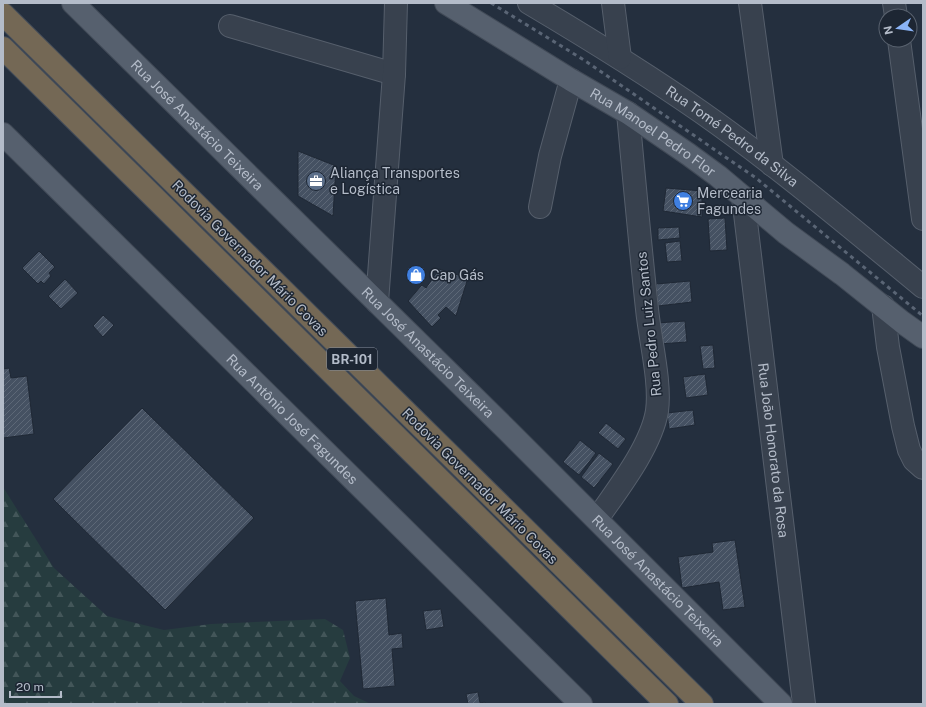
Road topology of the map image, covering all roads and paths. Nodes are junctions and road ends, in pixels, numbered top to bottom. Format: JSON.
{"nodes":[{"id":1,"x":73,"y":3,"type":"edge"},
{"id":2,"x":396,"y":3,"type":"edge"},
{"id":3,"x":446,"y":3,"type":"edge"},
{"id":4,"x":529,"y":3,"type":"edge"},
{"id":5,"x":613,"y":3,"type":"edge"},
{"id":6,"x":750,"y":3,"type":"edge"},
{"id":7,"x":3,"y":14,"type":"edge"},
{"id":8,"x":230,"y":26,"type":"dead end"},
{"id":9,"x":3,"y":48,"type":"edge"},
{"id":10,"x":900,"y":48,"type":"edge"},
{"id":11,"x":620,"y":58,"type":"junction"},
{"id":12,"x":394,"y":74,"type":"junction"},
{"id":13,"x":571,"y":80,"type":"junction"},
{"id":14,"x":628,"y":113,"type":"junction"},
{"id":15,"x":3,"y":134,"type":"edge"},
{"id":16,"x":772,"y":165,"type":"junction"},
{"id":17,"x":743,"y":196,"type":"junction"},
{"id":18,"x":540,"y":207,"type":"dead end"},
{"id":19,"x":923,"y":218,"type":"edge"},
{"id":20,"x":923,"y":286,"type":"edge"},
{"id":21,"x":377,"y":302,"type":"junction"},
{"id":22,"x":883,"y":306,"type":"junction"},
{"id":23,"x":923,"y":338,"type":"edge"},
{"id":24,"x":923,"y":468,"type":"edge"},
{"id":25,"x":597,"y":519,"type":"junction"},
{"id":26,"x":581,"y":704,"type":"edge"},
{"id":27,"x":667,"y":704,"type":"edge"},
{"id":28,"x":702,"y":704,"type":"edge"},
{"id":29,"x":781,"y":704,"type":"edge"},
{"id":30,"x":804,"y":704,"type":"edge"}],
"edges":[{"from":1,"to":21,"type":"main road","name":"Rua José Anastácio Teixeira"},
{"from":2,"to":12,"type":"street"},
{"from":3,"to":13,"type":"main road","name":"Rua Manoel Pedro Flor"},
{"from":4,"to":11,"type":"street","name":"Rua Tomé Pedro da Silva"},
{"from":5,"to":11,"type":"street"},
{"from":6,"to":16,"type":"street"},
{"from":7,"to":28,"type":"highway","name":"Rodovia Governador Mário Covas","number":"BR-101"},
{"from":8,"to":12,"type":"street"},
{"from":9,"to":27,"type":"highway","name":"Rodovia Governador Mário Covas","number":"BR-101"},
{"from":10,"to":19,"type":"street"},
{"from":11,"to":16,"type":"street","name":"Rua Tomé Pedro da Silva"},
{"from":12,"to":21,"type":"street"},
{"from":13,"to":14,"type":"main road","name":"Rua Manoel Pedro Flor"},
{"from":13,"to":18,"type":"street"},
{"from":14,"to":17,"type":"main road","name":"Rua Manoel Pedro Flor"},
{"from":14,"to":25,"type":"street","name":"Rua Pedro Luiz Santos"},
{"from":15,"to":26,"type":"main road","name":"Rua Antônio José Fagundes"},
{"from":16,"to":20,"type":"street","name":"Rua Tomé Pedro da Silva"},
{"from":17,"to":22,"type":"main road","name":"Rua Manoel Pedro Flor"},
{"from":17,"to":30,"type":"street","name":"Rua João Honorato da Rosa"},
{"from":21,"to":25,"type":"main road","name":"Rua José Anastácio Teixeira"},
{"from":22,"to":23,"type":"main road","name":"Rua Manoel Pedro Flor"},
{"from":22,"to":24,"type":"street"},
{"from":25,"to":29,"type":"main road","name":"Rua José Anastácio Teixeira"}]}
